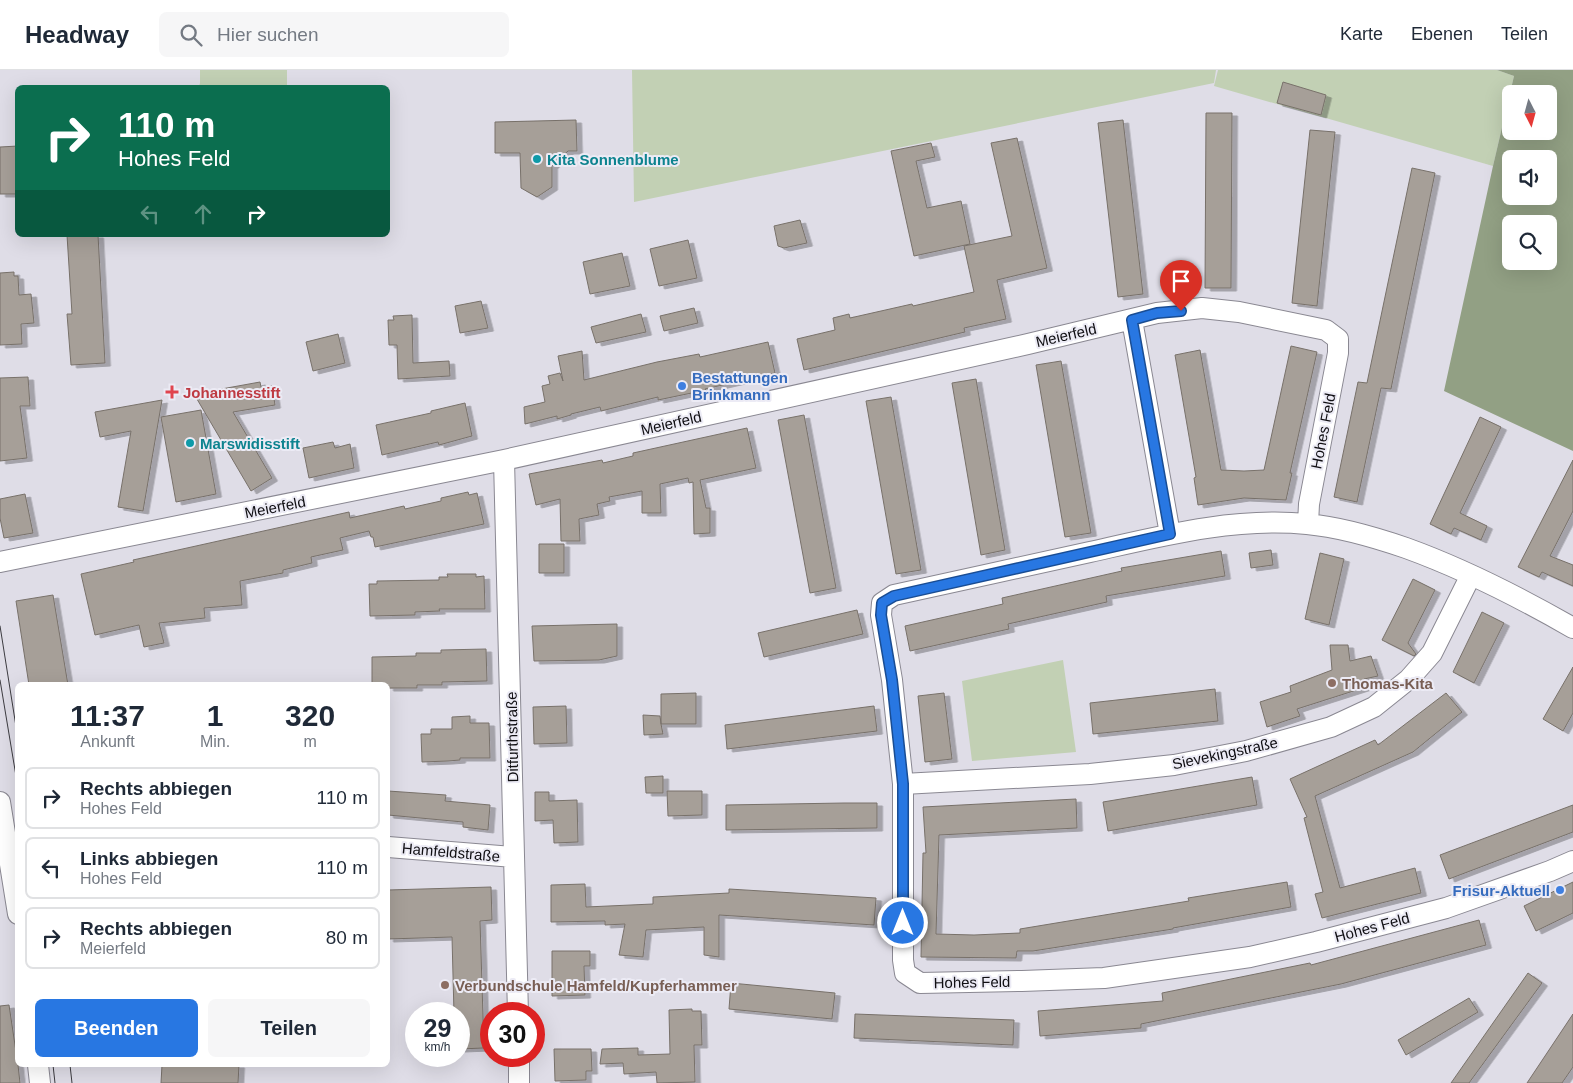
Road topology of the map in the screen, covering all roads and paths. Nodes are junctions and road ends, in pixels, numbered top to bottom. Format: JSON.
{"nodes":[{"id":1,"x":1132,"y":320,"type":"junction"},
{"id":2,"x":1338,"y":339,"type":"joint"},
{"id":3,"x":504,"y":460,"type":"junction"},
{"id":4,"x":1308,"y":524,"type":"junction"},
{"id":5,"x":1170,"y":534,"type":"junction"},
{"id":6,"x":0,"y":562,"type":"edge"},
{"id":7,"x":1471,"y":575,"type":"junction"},
{"id":8,"x":1573,"y":628,"type":"edge"},
{"id":9,"x":903,"y":784,"type":"junction"},
{"id":10,"x":0,"y":802,"type":"edge"},
{"id":11,"x":3,"y":835,"type":"edge"},
{"id":12,"x":390,"y":847,"type":"edge"},
{"id":13,"x":514,"y":857,"type":"junction"},
{"id":14,"x":1573,"y":861,"type":"edge"},
{"id":15,"x":14,"y":863,"type":"edge"},
{"id":16,"x":15,"y":876,"type":"edge"},
{"id":17,"x":518,"y":1002,"type":"edge"},
{"id":18,"x":38,"y":1067,"type":"edge"},
{"id":19,"x":519,"y":1067,"type":"edge"},
{"id":20,"x":40,"y":1083,"type":"edge"},
{"id":21,"x":520,"y":1083,"type":"edge"}],
"edges":[{"from":1,"to":2,"type":"street","name":"Meierfeld"},
{"from":1,"to":3,"type":"street","name":"Meierfeld"},
{"from":1,"to":5,"type":"street"},
{"from":2,"to":4,"type":"street","name":"Hohes Feld"},
{"from":3,"to":6,"type":"street","name":"Meierfeld"},
{"from":3,"to":13,"type":"street","name":"Ditfurthstraße"},
{"from":4,"to":5,"type":"street","name":"Hohes Feld"},
{"from":4,"to":7,"type":"street","name":"Hohes Feld"},
{"from":5,"to":9,"type":"street","name":"Hohes Feld"},
{"from":7,"to":8,"type":"street","name":"Hohes Feld"},
{"from":7,"to":9,"type":"street","name":"Sievekingstraße"},
{"from":9,"to":14,"type":"street","name":"Hohes Feld"},
{"from":10,"to":11,"type":"street"},
{"from":11,"to":15,"type":"street"},
{"from":12,"to":13,"type":"street","name":"Hamfeldstraße"},
{"from":13,"to":17,"type":"street","name":"Ditfurthstraße"},
{"from":15,"to":16,"type":"street"},
{"from":18,"to":20,"type":"street"},
{"from":19,"to":21,"type":"street"}]}
